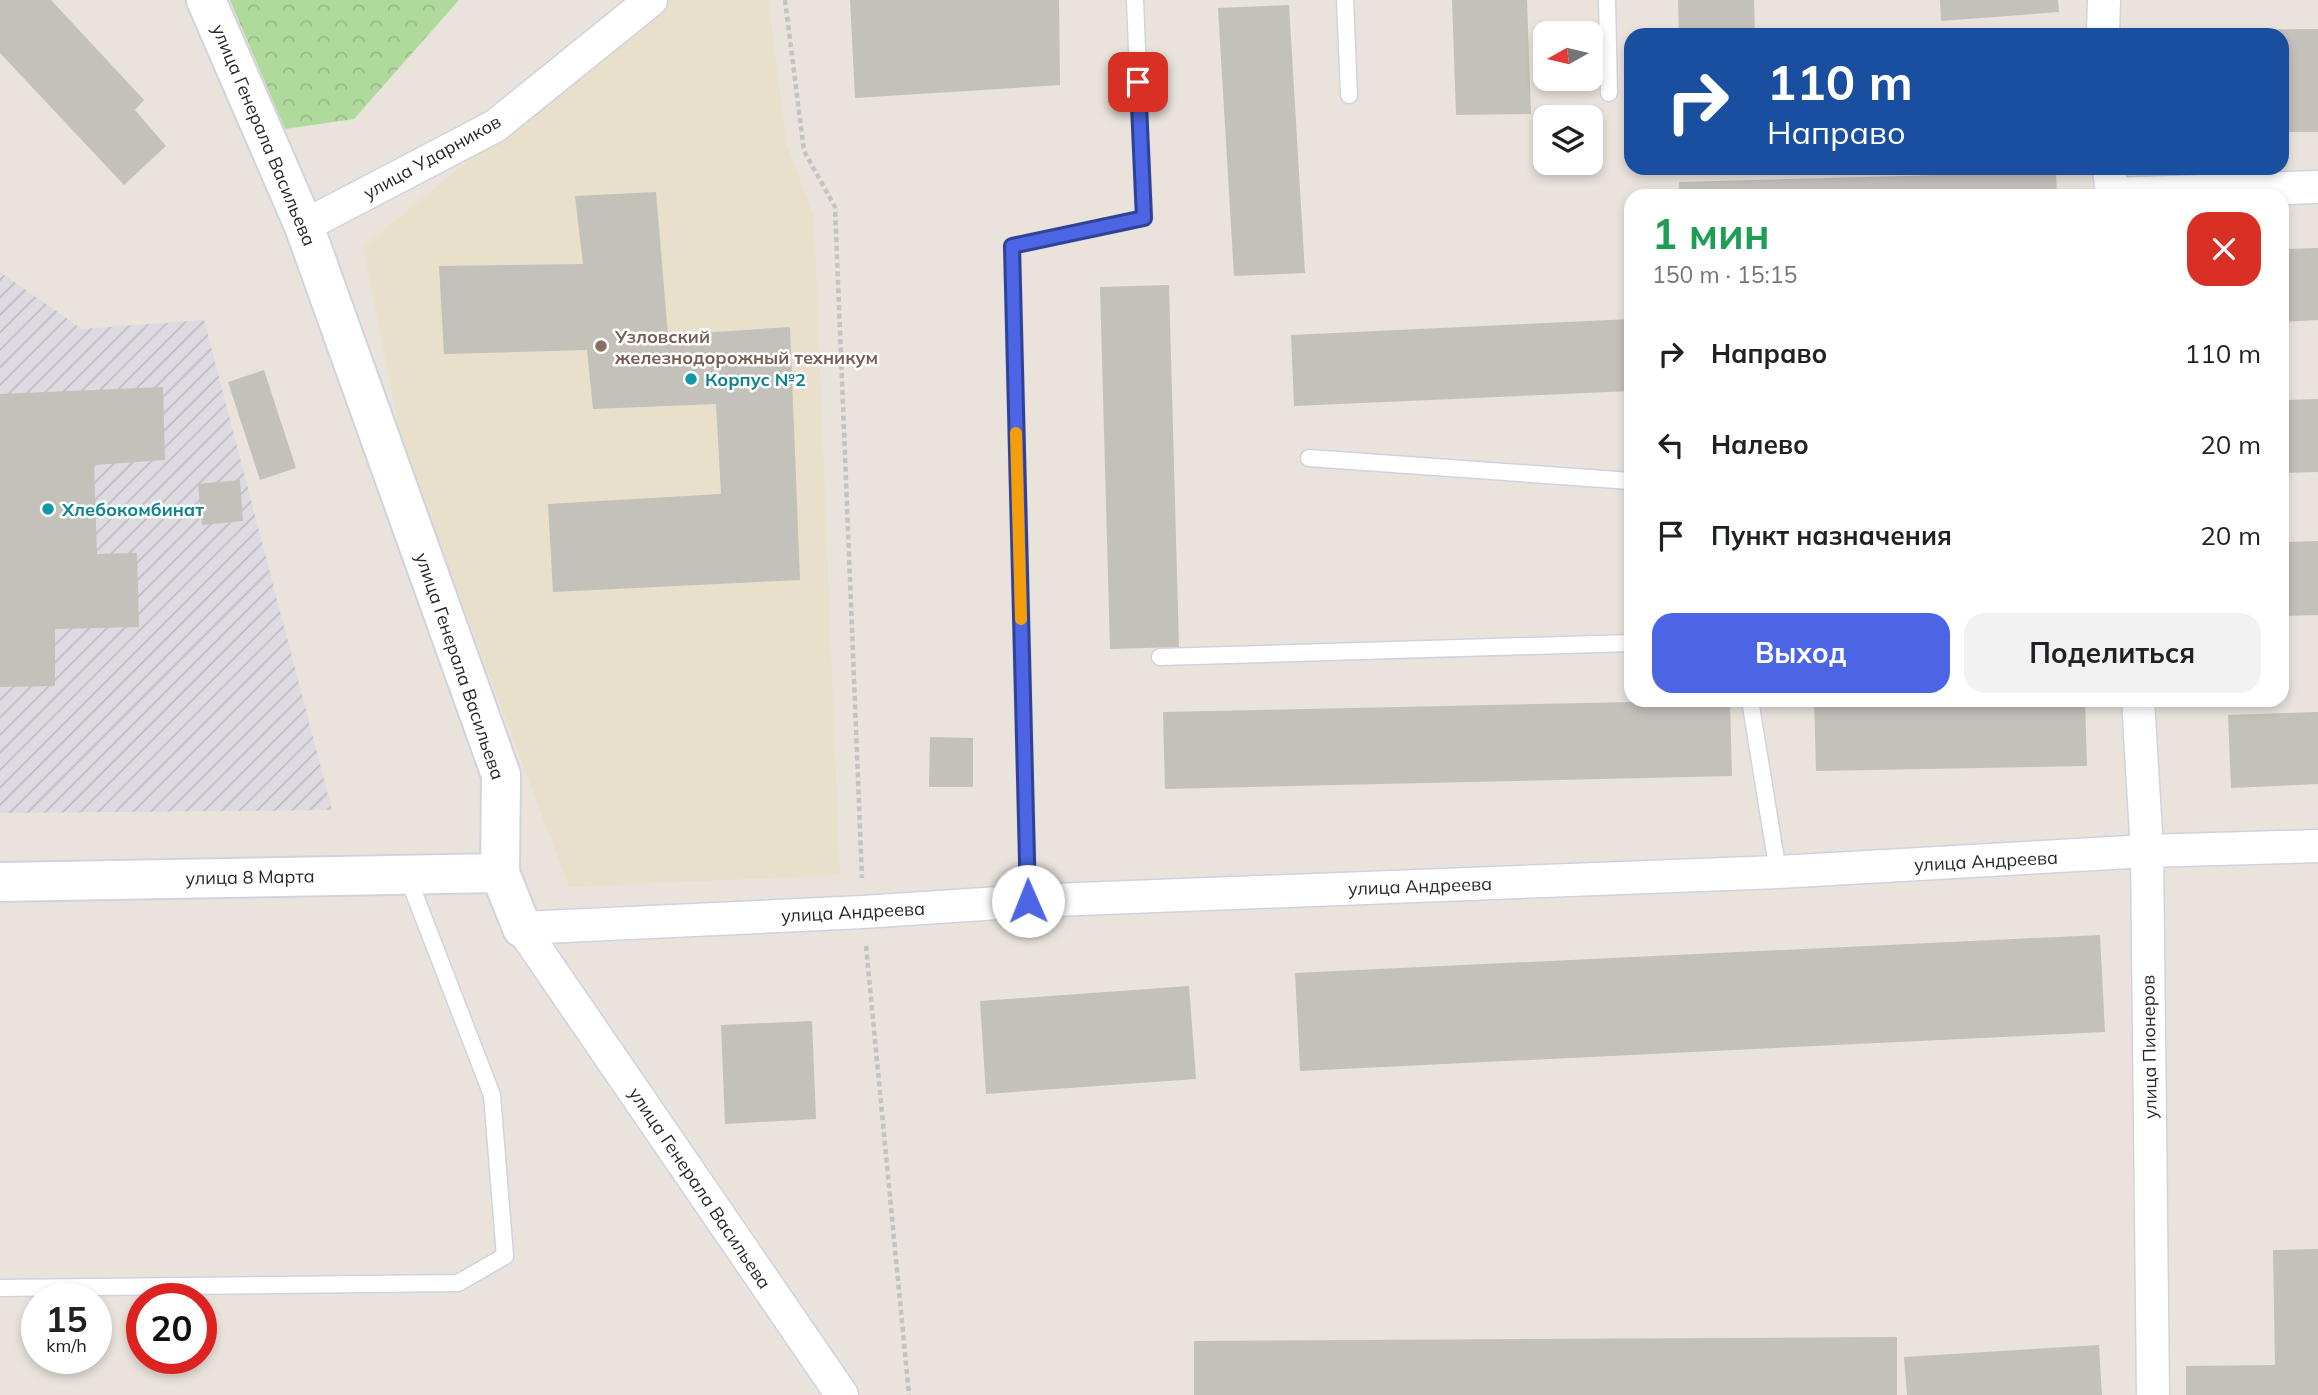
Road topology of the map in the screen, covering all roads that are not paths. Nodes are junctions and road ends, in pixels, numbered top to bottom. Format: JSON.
{"nodes":[{"id":1,"x":206,"y":0,"type":"edge"},
{"id":2,"x":651,"y":0,"type":"edge"},
{"id":3,"x":1135,"y":0,"type":"edge"},
{"id":4,"x":1345,"y":0,"type":"edge"},
{"id":5,"x":1607,"y":0,"type":"edge"},
{"id":6,"x":2104,"y":0,"type":"edge"},
{"id":7,"x":2103,"y":28,"type":"edge"},
{"id":8,"x":1608,"y":93,"type":"dead end"},
{"id":9,"x":1349,"y":95,"type":"dead end"},
{"id":10,"x":2111,"y":186,"type":"edge"},
{"id":11,"x":2318,"y":187,"type":"edge"},
{"id":12,"x":304,"y":226,"type":"junction"},
{"id":13,"x":1309,"y":458,"type":"dead end"},
{"id":14,"x":1624,"y":480,"type":"edge"},
{"id":15,"x":1624,"y":643,"type":"edge"},
{"id":16,"x":1160,"y":657,"type":"dead end"},
{"id":17,"x":1751,"y":707,"type":"edge"},
{"id":18,"x":2138,"y":707,"type":"edge"},
{"id":19,"x":2318,"y":846,"type":"edge"},
{"id":20,"x":2147,"y":851,"type":"junction"},
{"id":21,"x":500,"y":873,"type":"junction"},
{"id":22,"x":1779,"y":873,"type":"junction"},
{"id":23,"x":407,"y":875,"type":"junction"},
{"id":24,"x":0,"y":882,"type":"edge"},
{"id":25,"x":1028,"y":901,"type":"junction"},
{"id":26,"x":522,"y":928,"type":"junction"},
{"id":27,"x":0,"y":1288,"type":"edge"},
{"id":28,"x":842,"y":1395,"type":"edge"},
{"id":29,"x":2152,"y":1395,"type":"edge"}],
"edges":[{"from":1,"to":12,"type":"main road","name":"улица Генерала Васильева"},
{"from":2,"to":12,"type":"street","name":"улица Ударников"},
{"from":3,"to":25,"type":"lane"},
{"from":4,"to":9,"type":"lane"},
{"from":5,"to":8,"type":"lane"},
{"from":6,"to":7,"type":"street"},
{"from":10,"to":11,"type":"street"},
{"from":12,"to":21,"type":"main road","name":"улица Генерала Васильева"},
{"from":13,"to":14,"type":"lane"},
{"from":15,"to":16,"type":"lane"},
{"from":17,"to":22,"type":"lane"},
{"from":18,"to":20,"type":"street","name":"улица Пионеров"},
{"from":19,"to":20,"type":"street","name":"улица Андреева"},
{"from":20,"to":22,"type":"street","name":"улица Андреева"},
{"from":20,"to":29,"type":"street","name":"улица Пионеров"},
{"from":21,"to":23,"type":"main road","name":"улица 8 Марта"},
{"from":21,"to":26,"type":"main road","name":"улица Генерала Васильева"},
{"from":22,"to":25,"type":"street","name":"улица Андреева"},
{"from":23,"to":24,"type":"main road","name":"улица 8 Марта"},
{"from":23,"to":27,"type":"lane"},
{"from":25,"to":26,"type":"street","name":"улица Андреева"},
{"from":26,"to":28,"type":"street","name":"улица Генерала Васильева"}]}
